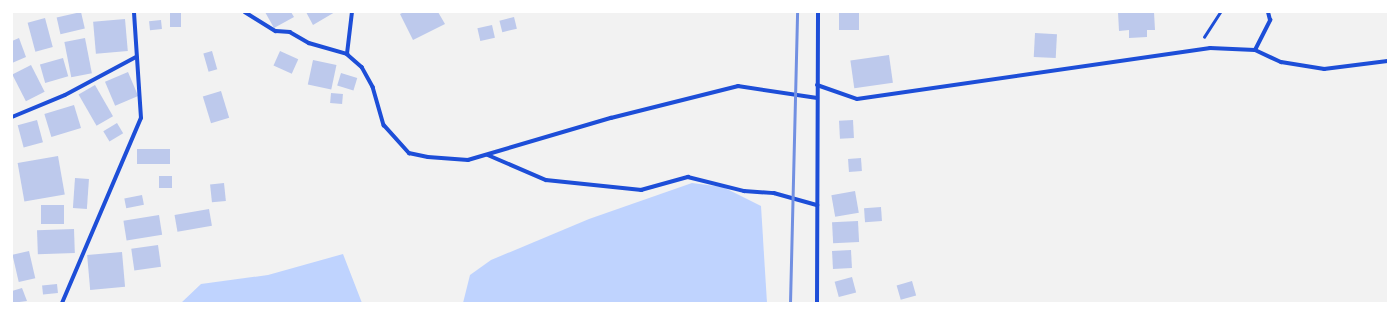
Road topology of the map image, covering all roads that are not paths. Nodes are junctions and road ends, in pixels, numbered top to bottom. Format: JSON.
{"nodes":[{"id":1,"x":134,"y":12,"type":"edge"},
{"id":2,"x":245,"y":12,"type":"edge"},
{"id":3,"x":352,"y":12,"type":"edge"},
{"id":4,"x":818,"y":12,"type":"edge"},
{"id":5,"x":1268,"y":12,"type":"edge"},
{"id":6,"x":1255,"y":50,"type":"junction"},
{"id":7,"x":347,"y":54,"type":"junction"},
{"id":8,"x":136,"y":57,"type":"junction"},
{"id":9,"x":1388,"y":61,"type":"edge"},
{"id":10,"x":817,"y":85,"type":"junction"},
{"id":11,"x":817,"y":98,"type":"junction"},
{"id":12,"x":12,"y":117,"type":"edge"},
{"id":13,"x":488,"y":155,"type":"junction"},
{"id":14,"x":817,"y":205,"type":"junction"},
{"id":15,"x":62,"y":303,"type":"edge"},
{"id":16,"x":818,"y":303,"type":"edge"}],
"edges":[{"from":1,"to":8,"type":"street"},
{"from":2,"to":7,"type":"street"},
{"from":3,"to":7,"type":"street"},
{"from":4,"to":10,"type":"street"},
{"from":5,"to":6,"type":"street"},
{"from":6,"to":9,"type":"street"},
{"from":6,"to":10,"type":"street"},
{"from":7,"to":13,"type":"street"},
{"from":8,"to":12,"type":"street"},
{"from":8,"to":15,"type":"street"},
{"from":10,"to":11,"type":"street"},
{"from":11,"to":13,"type":"street"},
{"from":11,"to":14,"type":"street"},
{"from":13,"to":14,"type":"street"},
{"from":14,"to":16,"type":"street"}]}
